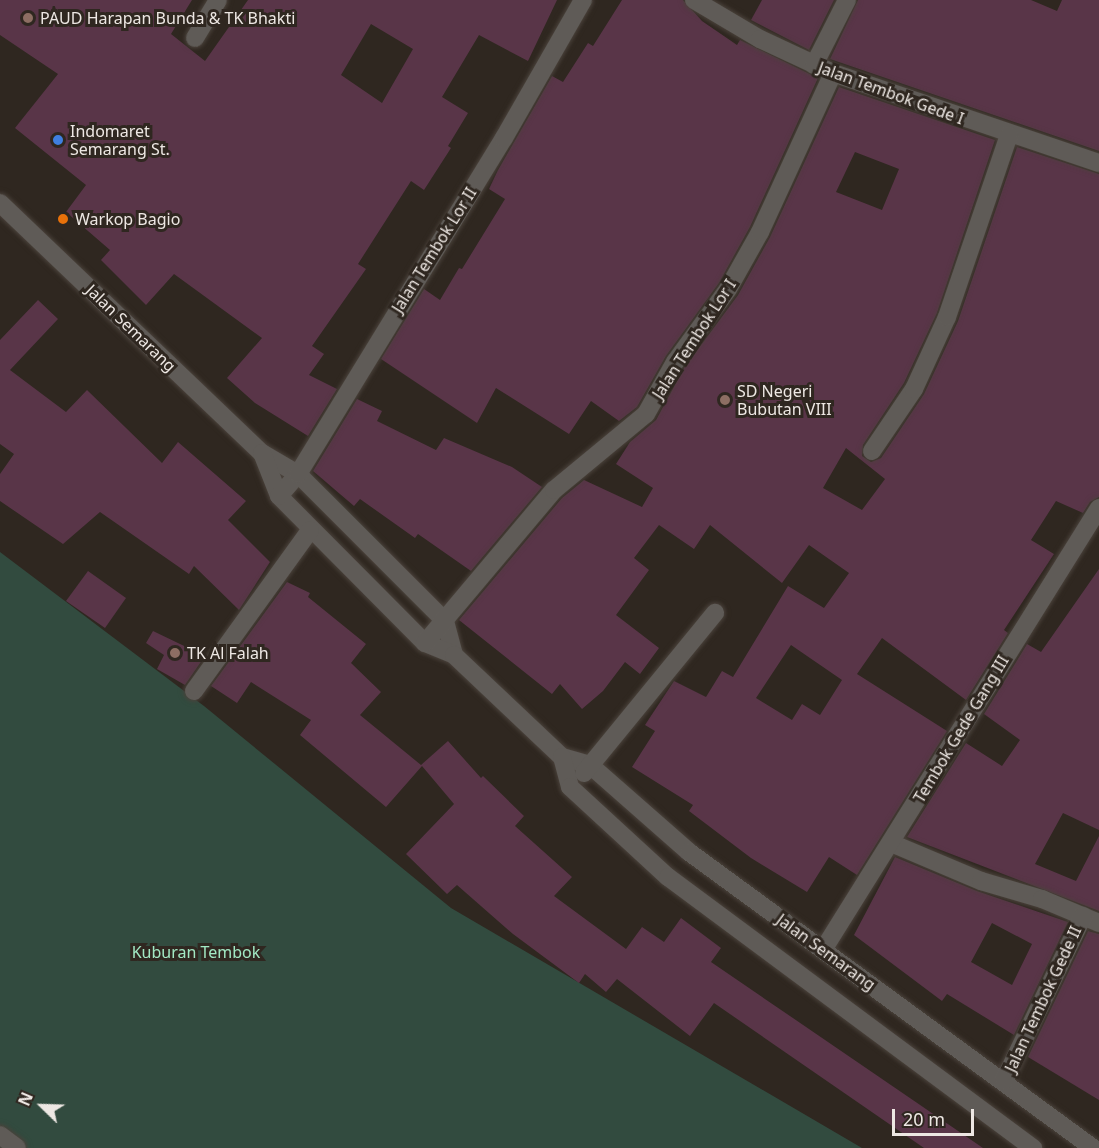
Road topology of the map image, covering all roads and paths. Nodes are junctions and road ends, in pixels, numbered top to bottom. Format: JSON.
{"nodes":[{"id":1,"x":218,"y":0,"type":"edge"},
{"id":2,"x":583,"y":0,"type":"edge"},
{"id":3,"x":694,"y":0,"type":"edge"},
{"id":4,"x":847,"y":0,"type":"edge"},
{"id":5,"x":195,"y":38,"type":"dead end"},
{"id":6,"x":814,"y":65,"type":"junction"},
{"id":7,"x":833,"y":73,"type":"junction"},
{"id":8,"x":1008,"y":135,"type":"junction"},
{"id":9,"x":1099,"y":163,"type":"edge"},
{"id":10,"x":0,"y":203,"type":"edge"},
{"id":11,"x":872,"y":451,"type":"dead end"},
{"id":12,"x":262,"y":453,"type":"junction"},
{"id":13,"x":298,"y":474,"type":"junction"},
{"id":14,"x":279,"y":496,"type":"junction"},
{"id":15,"x":1099,"y":508,"type":"edge"},
{"id":16,"x":310,"y":530,"type":"junction"},
{"id":17,"x":716,"y":613,"type":"dead end"},
{"id":18,"x":445,"y":621,"type":"junction"},
{"id":19,"x":425,"y":643,"type":"junction"},
{"id":20,"x":454,"y":656,"type":"junction"},
{"id":21,"x":194,"y":691,"type":"dead end"},
{"id":22,"x":562,"y":756,"type":"junction"},
{"id":23,"x":590,"y":765,"type":"junction"},
{"id":24,"x":570,"y":787,"type":"junction"},
{"id":25,"x":891,"y":843,"type":"junction"},
{"id":26,"x":1091,"y":920,"type":"edge"},
{"id":27,"x":823,"y":950,"type":"junction"},
{"id":28,"x":1004,"y":1081,"type":"junction"},
{"id":29,"x":0,"y":1135,"type":"edge"},
{"id":30,"x":17,"y":1148,"type":"edge"},
{"id":31,"x":1033,"y":1148,"type":"edge"},
{"id":32,"x":1093,"y":1148,"type":"edge"}],
"edges":[{"from":1,"to":5,"type":"street"},
{"from":2,"to":13,"type":"street","name":"Jalan Tembok Lor II"},
{"from":3,"to":6,"type":"street","name":"Jalan Tembok Gede I"},
{"from":4,"to":6,"type":"street"},
{"from":6,"to":7,"type":"street","name":"Jalan Tembok Gede I"},
{"from":7,"to":8,"type":"street","name":"Jalan Tembok Gede I"},
{"from":7,"to":18,"type":"street","name":"Jalan Tembok Lor I"},
{"from":8,"to":9,"type":"street","name":"Jalan Tembok Gede I"},
{"from":8,"to":11,"type":"street"},
{"from":10,"to":12,"type":"street","name":"Jalan Semarang"},
{"from":12,"to":13,"type":"street","name":"Jalan Semarang"},
{"from":12,"to":14,"type":"street","name":"Jalan Semarang"},
{"from":13,"to":14,"type":"street","name":"Jalan Tembok Lor II"},
{"from":13,"to":18,"type":"street","name":"Jalan Semarang"},
{"from":14,"to":16,"type":"street","name":"Jalan Semarang"},
{"from":15,"to":25,"type":"street","name":"Tembok Gede Gang III"},
{"from":16,"to":19,"type":"street","name":"Jalan Semarang"},
{"from":16,"to":21,"type":"street"},
{"from":17,"to":23,"type":"street"},
{"from":18,"to":19,"type":"street","name":"Jalan Tembok Lor I"},
{"from":18,"to":20,"type":"street"},
{"from":19,"to":20,"type":"street","name":"Jalan Semarang"},
{"from":20,"to":22,"type":"street","name":"Jalan Semarang"},
{"from":22,"to":23,"type":"street","name":"Jalan Semarang"},
{"from":22,"to":24,"type":"street"},
{"from":23,"to":24,"type":"street"},
{"from":23,"to":27,"type":"street","name":"Jalan Semarang"},
{"from":24,"to":31,"type":"street"},
{"from":25,"to":26,"type":"street","name":"Jalan Tembok Gede II"},
{"from":25,"to":27,"type":"street","name":"Tembok Gede Gang III"},
{"from":26,"to":28,"type":"street","name":"Jalan Tembok Gede II"},
{"from":27,"to":28,"type":"street","name":"Jalan Semarang"},
{"from":28,"to":32,"type":"street","name":"Jalan Semarang"},
{"from":29,"to":30,"type":"street"}]}
